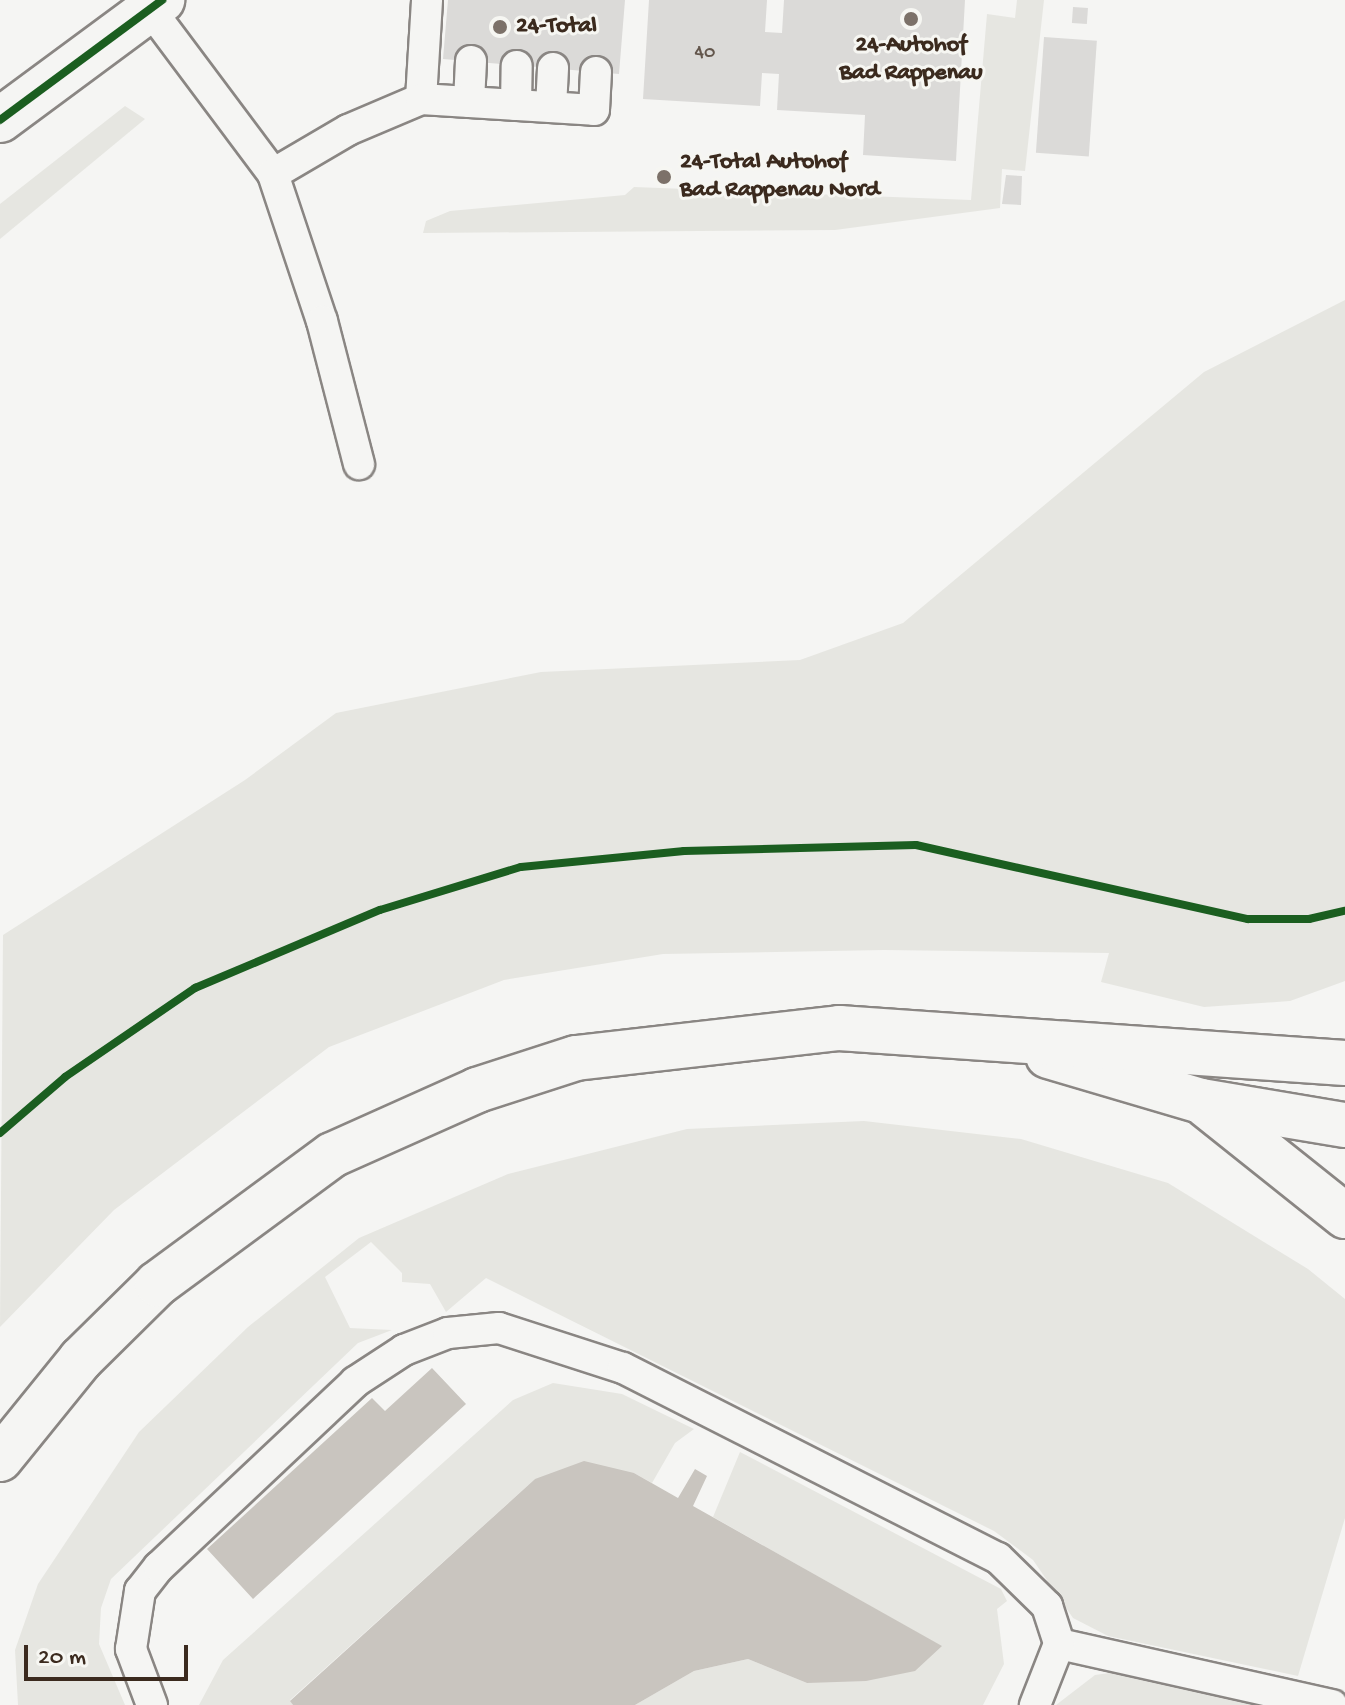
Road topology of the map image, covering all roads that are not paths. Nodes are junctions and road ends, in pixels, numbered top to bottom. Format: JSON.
{"nodes":[{"id":1,"x":427,"y":0,"type":"edge"},
{"id":2,"x":156,"y":4,"type":"edge"},
{"id":3,"x":471,"y":61,"type":"dead end"},
{"id":4,"x":517,"y":66,"type":"dead end"},
{"id":5,"x":553,"y":68,"type":"dead end"},
{"id":6,"x":596,"y":72,"type":"dead end"},
{"id":7,"x":421,"y":99,"type":"junction"},
{"id":8,"x":469,"y":102,"type":"junction"},
{"id":9,"x":516,"y":105,"type":"junction"},
{"id":10,"x":551,"y":107,"type":"junction"},
{"id":11,"x":0,"y":120,"type":"edge"},
{"id":12,"x":273,"y":174,"type":"junction"},
{"id":13,"x":359,"y":464,"type":"dead end"},
{"id":14,"x":986,"y":1036,"type":"junction"},
{"id":15,"x":1345,"y":1039,"type":"edge"},
{"id":16,"x":1324,"y":1060,"type":"edge"},
{"id":17,"x":1201,"y":1101,"type":"junction"},
{"id":18,"x":1345,"y":1125,"type":"edge"},
{"id":19,"x":1345,"y":1216,"type":"edge"},
{"id":20,"x":2,"y":1458,"type":"edge"},
{"id":21,"x":1059,"y":1644,"type":"junction"},
{"id":22,"x":152,"y":1705,"type":"edge"},
{"id":23,"x":1035,"y":1705,"type":"edge"},
{"id":24,"x":1332,"y":1705,"type":"edge"}],
"edges":[{"from":1,"to":7,"type":"lane"},
{"from":2,"to":11,"type":"main road"},
{"from":2,"to":12,"type":"lane"},
{"from":3,"to":8,"type":"lane"},
{"from":4,"to":9,"type":"lane"},
{"from":5,"to":10,"type":"lane"},
{"from":6,"to":10,"type":"lane"},
{"from":7,"to":8,"type":"lane"},
{"from":7,"to":12,"type":"lane"},
{"from":8,"to":9,"type":"lane"},
{"from":9,"to":10,"type":"lane"},
{"from":12,"to":13,"type":"lane"},
{"from":14,"to":16,"type":"main road"},
{"from":14,"to":17,"type":"main road"},
{"from":14,"to":20,"type":"main road"},
{"from":15,"to":16,"type":"main road"},
{"from":17,"to":18,"type":"main road"},
{"from":17,"to":19,"type":"main road"},
{"from":21,"to":22,"type":"lane"},
{"from":21,"to":23,"type":"lane"},
{"from":21,"to":24,"type":"lane"}]}
